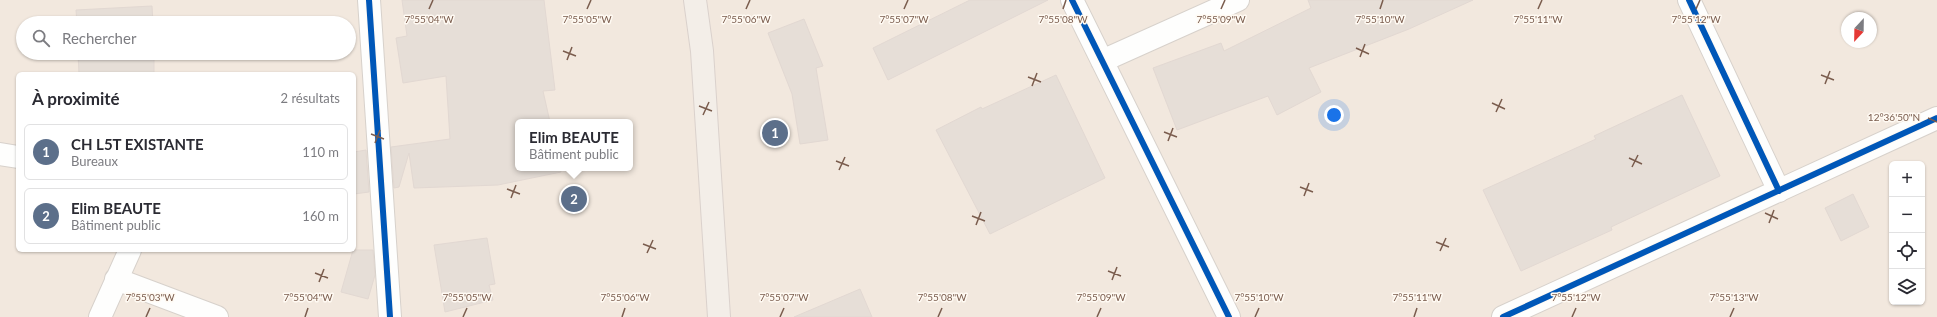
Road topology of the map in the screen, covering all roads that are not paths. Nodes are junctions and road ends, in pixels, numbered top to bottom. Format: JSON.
{"nodes":[{"id":1,"x":369,"y":0,"type":"edge"},
{"id":2,"x":695,"y":0,"type":"edge"},
{"id":3,"x":1072,"y":0,"type":"edge"},
{"id":4,"x":1238,"y":0,"type":"edge"},
{"id":5,"x":1689,"y":0,"type":"edge"},
{"id":6,"x":1102,"y":61,"type":"junction"},
{"id":7,"x":1937,"y":118,"type":"edge"},
{"id":8,"x":0,"y":154,"type":"edge"},
{"id":9,"x":16,"y":157,"type":"edge"},
{"id":10,"x":1779,"y":191,"type":"junction"},
{"id":11,"x":129,"y":252,"type":"edge"},
{"id":12,"x":116,"y":279,"type":"junction"},
{"id":13,"x":100,"y":317,"type":"edge"},
{"id":14,"x":217,"y":317,"type":"edge"},
{"id":15,"x":390,"y":317,"type":"edge"},
{"id":16,"x":719,"y":317,"type":"edge"},
{"id":17,"x":1229,"y":317,"type":"edge"},
{"id":18,"x":1503,"y":317,"type":"edge"}],
"edges":[{"from":1,"to":15,"type":"street"},
{"from":2,"to":16,"type":"main road"},
{"from":3,"to":6,"type":"street"},
{"from":4,"to":6,"type":"street"},
{"from":5,"to":10,"type":"street"},
{"from":6,"to":17,"type":"street"},
{"from":7,"to":10,"type":"street"},
{"from":8,"to":9,"type":"street"},
{"from":10,"to":18,"type":"street"},
{"from":11,"to":12,"type":"street"},
{"from":12,"to":13,"type":"street"},
{"from":12,"to":14,"type":"street"}]}
